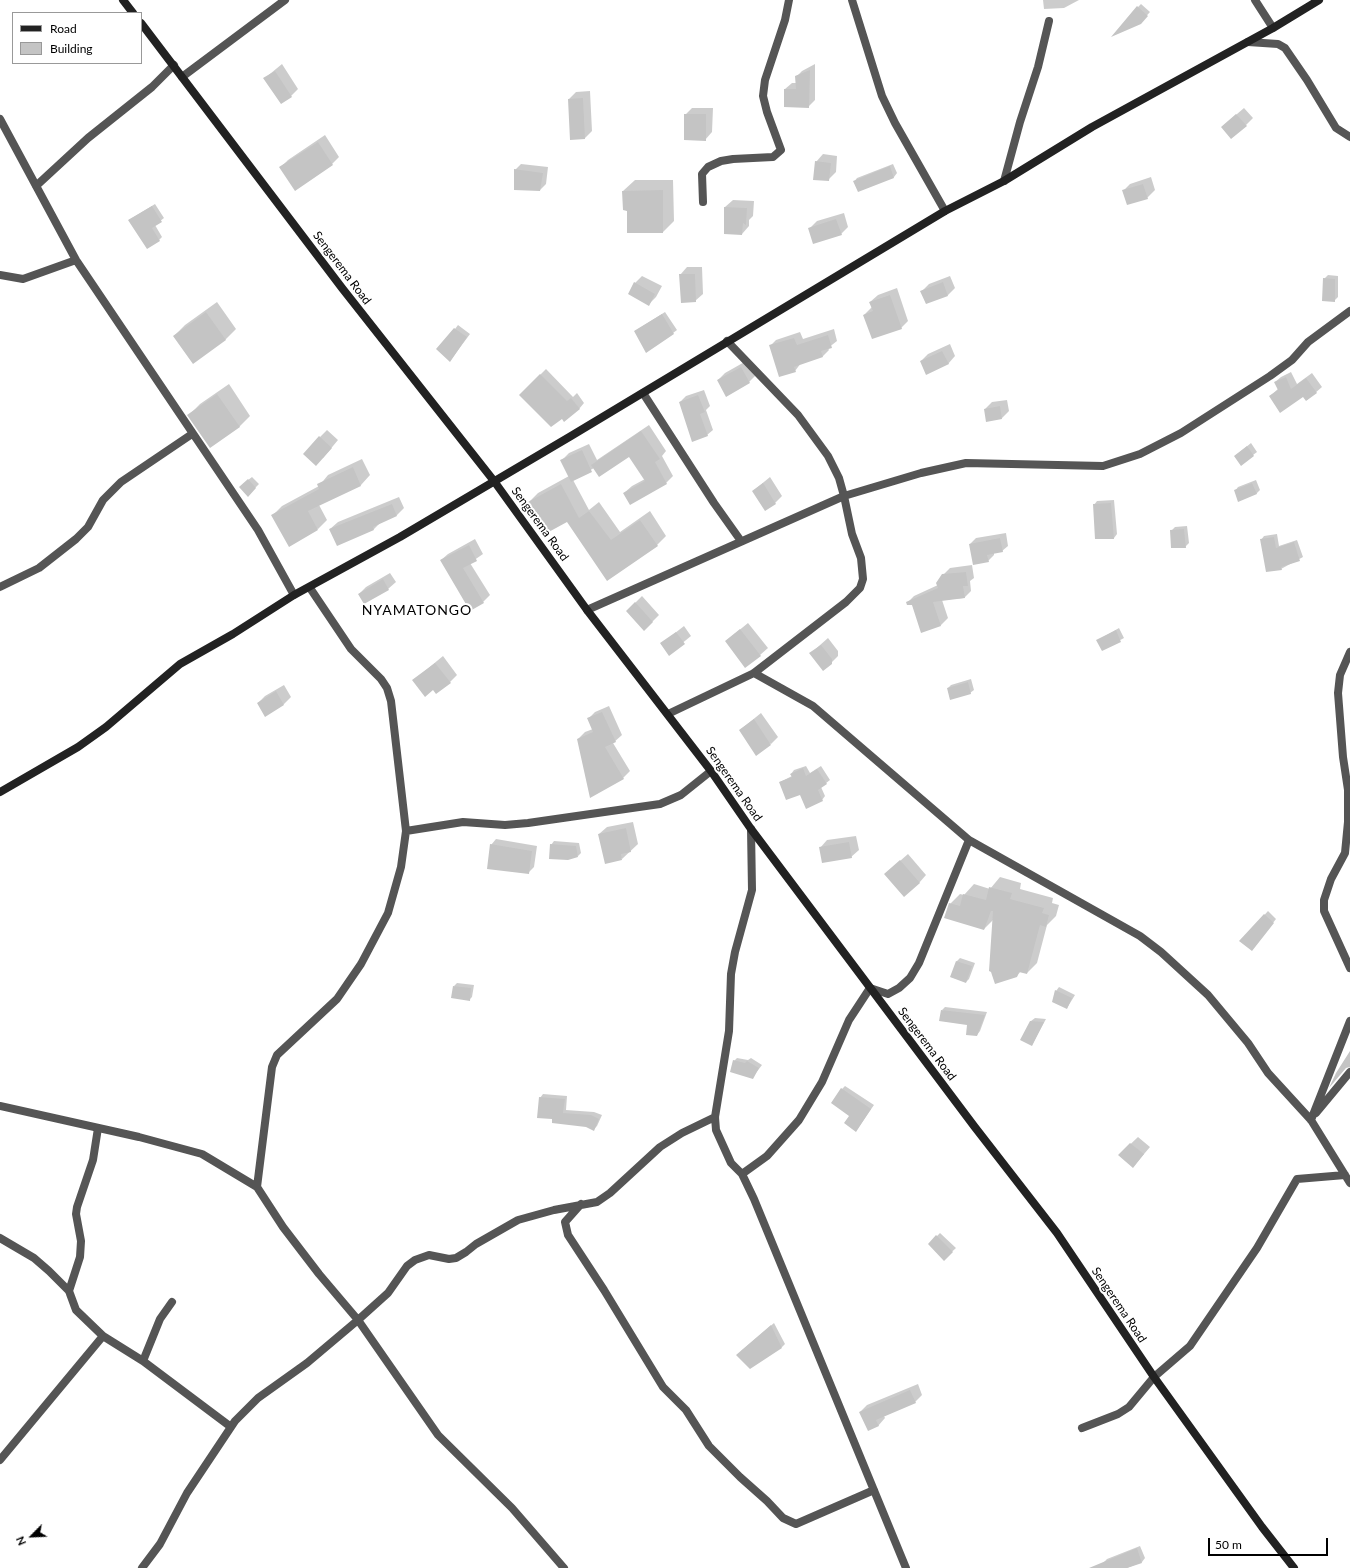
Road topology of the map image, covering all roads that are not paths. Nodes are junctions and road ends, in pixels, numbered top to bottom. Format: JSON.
{"nodes":[{"id":1,"x":123,"y":0,"type":"edge"},
{"id":2,"x":284,"y":0,"type":"edge"},
{"id":3,"x":789,"y":0,"type":"edge"},
{"id":4,"x":852,"y":0,"type":"edge"},
{"id":5,"x":1256,"y":0,"type":"edge"},
{"id":6,"x":1319,"y":0,"type":"edge"},
{"id":7,"x":132,"y":12,"type":"edge"},
{"id":8,"x":1049,"y":21,"type":"dead end"},
{"id":9,"x":142,"y":24,"type":"edge"},
{"id":10,"x":1273,"y":28,"type":"junction"},
{"id":11,"x":1248,"y":42,"type":"junction"},
{"id":12,"x":174,"y":65,"type":"junction"},
{"id":13,"x":182,"y":77,"type":"junction"},
{"id":14,"x":0,"y":119,"type":"edge"},
{"id":15,"x":1350,"y":137,"type":"edge"},
{"id":16,"x":1004,"y":181,"type":"junction"},
{"id":17,"x":36,"y":186,"type":"junction"},
{"id":18,"x":703,"y":202,"type":"dead end"},
{"id":19,"x":945,"y":211,"type":"junction"},
{"id":20,"x":76,"y":260,"type":"junction"},
{"id":21,"x":0,"y":275,"type":"edge"},
{"id":22,"x":1350,"y":311,"type":"edge"},
{"id":23,"x":727,"y":341,"type":"junction"},
{"id":24,"x":643,"y":393,"type":"junction"},
{"id":25,"x":192,"y":434,"type":"junction"},
{"id":26,"x":494,"y":481,"type":"junction"},
{"id":27,"x":844,"y":496,"type":"junction"},
{"id":28,"x":740,"y":541,"type":"junction"},
{"id":29,"x":0,"y":587,"type":"edge"},
{"id":30,"x":310,"y":588,"type":"junction"},
{"id":31,"x":294,"y":595,"type":"junction"},
{"id":32,"x":587,"y":610,"type":"junction"},
{"id":33,"x":1350,"y":652,"type":"edge"},
{"id":34,"x":754,"y":672,"type":"junction"},
{"id":35,"x":668,"y":714,"type":"junction"},
{"id":36,"x":711,"y":771,"type":"junction"},
{"id":37,"x":0,"y":792,"type":"edge"},
{"id":38,"x":751,"y":829,"type":"junction"},
{"id":39,"x":406,"y":831,"type":"junction"},
{"id":40,"x":969,"y":840,"type":"junction"},
{"id":41,"x":1350,"y":968,"type":"edge"},
{"id":42,"x":870,"y":988,"type":"junction"},
{"id":43,"x":1350,"y":1021,"type":"edge"},
{"id":44,"x":1350,"y":1072,"type":"edge"},
{"id":45,"x":0,"y":1106,"type":"edge"},
{"id":46,"x":715,"y":1117,"type":"junction"},
{"id":47,"x":1311,"y":1120,"type":"junction"},
{"id":48,"x":98,"y":1128,"type":"junction"},
{"id":49,"x":742,"y":1174,"type":"junction"},
{"id":50,"x":1345,"y":1175,"type":"junction"},
{"id":51,"x":1350,"y":1183,"type":"edge"},
{"id":52,"x":256,"y":1186,"type":"junction"},
{"id":53,"x":581,"y":1204,"type":"junction"},
{"id":54,"x":0,"y":1238,"type":"edge"},
{"id":55,"x":69,"y":1291,"type":"junction"},
{"id":56,"x":172,"y":1302,"type":"dead end"},
{"id":57,"x":358,"y":1320,"type":"junction"},
{"id":58,"x":103,"y":1336,"type":"junction"},
{"id":59,"x":142,"y":1361,"type":"junction"},
{"id":60,"x":1154,"y":1377,"type":"junction"},
{"id":61,"x":231,"y":1427,"type":"junction"},
{"id":62,"x":1082,"y":1428,"type":"dead end"},
{"id":63,"x":0,"y":1460,"type":"edge"},
{"id":64,"x":874,"y":1490,"type":"junction"},
{"id":65,"x":142,"y":1568,"type":"edge"},
{"id":66,"x":564,"y":1568,"type":"edge"},
{"id":67,"x":906,"y":1568,"type":"edge"},
{"id":68,"x":1294,"y":1568,"type":"edge"}],
"edges":[{"from":1,"to":7,"type":"main road"},
{"from":2,"to":13,"type":"street"},
{"from":3,"to":18,"type":"street"},
{"from":4,"to":19,"type":"street"},
{"from":5,"to":10,"type":"street"},
{"from":6,"to":10,"type":"main road"},
{"from":8,"to":16,"type":"street"},
{"from":9,"to":12,"type":"main road","name":"Sengerema Road"},
{"from":10,"to":11,"type":"main road"},
{"from":11,"to":15,"type":"street"},
{"from":11,"to":16,"type":"main road"},
{"from":12,"to":13,"type":"main road","name":"Sengerema Road"},
{"from":12,"to":17,"type":"street"},
{"from":13,"to":26,"type":"main road","name":"Sengerema Road"},
{"from":14,"to":17,"type":"street"},
{"from":16,"to":19,"type":"main road"},
{"from":17,"to":20,"type":"street"},
{"from":19,"to":23,"type":"main road"},
{"from":20,"to":21,"type":"street"},
{"from":20,"to":25,"type":"street"},
{"from":22,"to":27,"type":"street"},
{"from":23,"to":24,"type":"main road"},
{"from":23,"to":27,"type":"street"},
{"from":24,"to":26,"type":"main road"},
{"from":24,"to":28,"type":"street"},
{"from":25,"to":29,"type":"street"},
{"from":25,"to":31,"type":"street"},
{"from":26,"to":30,"type":"main road"},
{"from":26,"to":32,"type":"main road","name":"Sengerema Road"},
{"from":27,"to":28,"type":"street"},
{"from":27,"to":34,"type":"street"},
{"from":28,"to":32,"type":"street"},
{"from":30,"to":31,"type":"main road"},
{"from":30,"to":39,"type":"street"},
{"from":31,"to":37,"type":"main road"},
{"from":32,"to":35,"type":"main road","name":"Sengerema Road"},
{"from":33,"to":41,"type":"street"},
{"from":34,"to":35,"type":"street"},
{"from":34,"to":40,"type":"street"},
{"from":35,"to":36,"type":"main road","name":"Sengerema Road"},
{"from":36,"to":38,"type":"main road","name":"Sengerema Road"},
{"from":36,"to":39,"type":"street"},
{"from":38,"to":42,"type":"main road","name":"Sengerema Road"},
{"from":38,"to":46,"type":"street"},
{"from":39,"to":52,"type":"street"},
{"from":40,"to":42,"type":"street"},
{"from":40,"to":47,"type":"street"},
{"from":42,"to":49,"type":"street"},
{"from":42,"to":60,"type":"main road","name":"Sengerema Road"},
{"from":43,"to":47,"type":"street"},
{"from":44,"to":47,"type":"street"},
{"from":45,"to":48,"type":"street"},
{"from":46,"to":49,"type":"street"},
{"from":46,"to":53,"type":"street"},
{"from":47,"to":50,"type":"street"},
{"from":48,"to":52,"type":"street"},
{"from":48,"to":55,"type":"street"},
{"from":49,"to":64,"type":"street"},
{"from":50,"to":51,"type":"street"},
{"from":50,"to":60,"type":"street"},
{"from":52,"to":57,"type":"street"},
{"from":53,"to":57,"type":"street"},
{"from":53,"to":64,"type":"street"},
{"from":54,"to":55,"type":"street"},
{"from":55,"to":58,"type":"street"},
{"from":56,"to":59,"type":"street"},
{"from":57,"to":61,"type":"street"},
{"from":57,"to":66,"type":"street"},
{"from":58,"to":59,"type":"street"},
{"from":58,"to":63,"type":"street"},
{"from":59,"to":61,"type":"street"},
{"from":60,"to":62,"type":"street"},
{"from":60,"to":68,"type":"main road","name":"Sengerema Road"},
{"from":61,"to":65,"type":"street"},
{"from":64,"to":67,"type":"street"}]}
